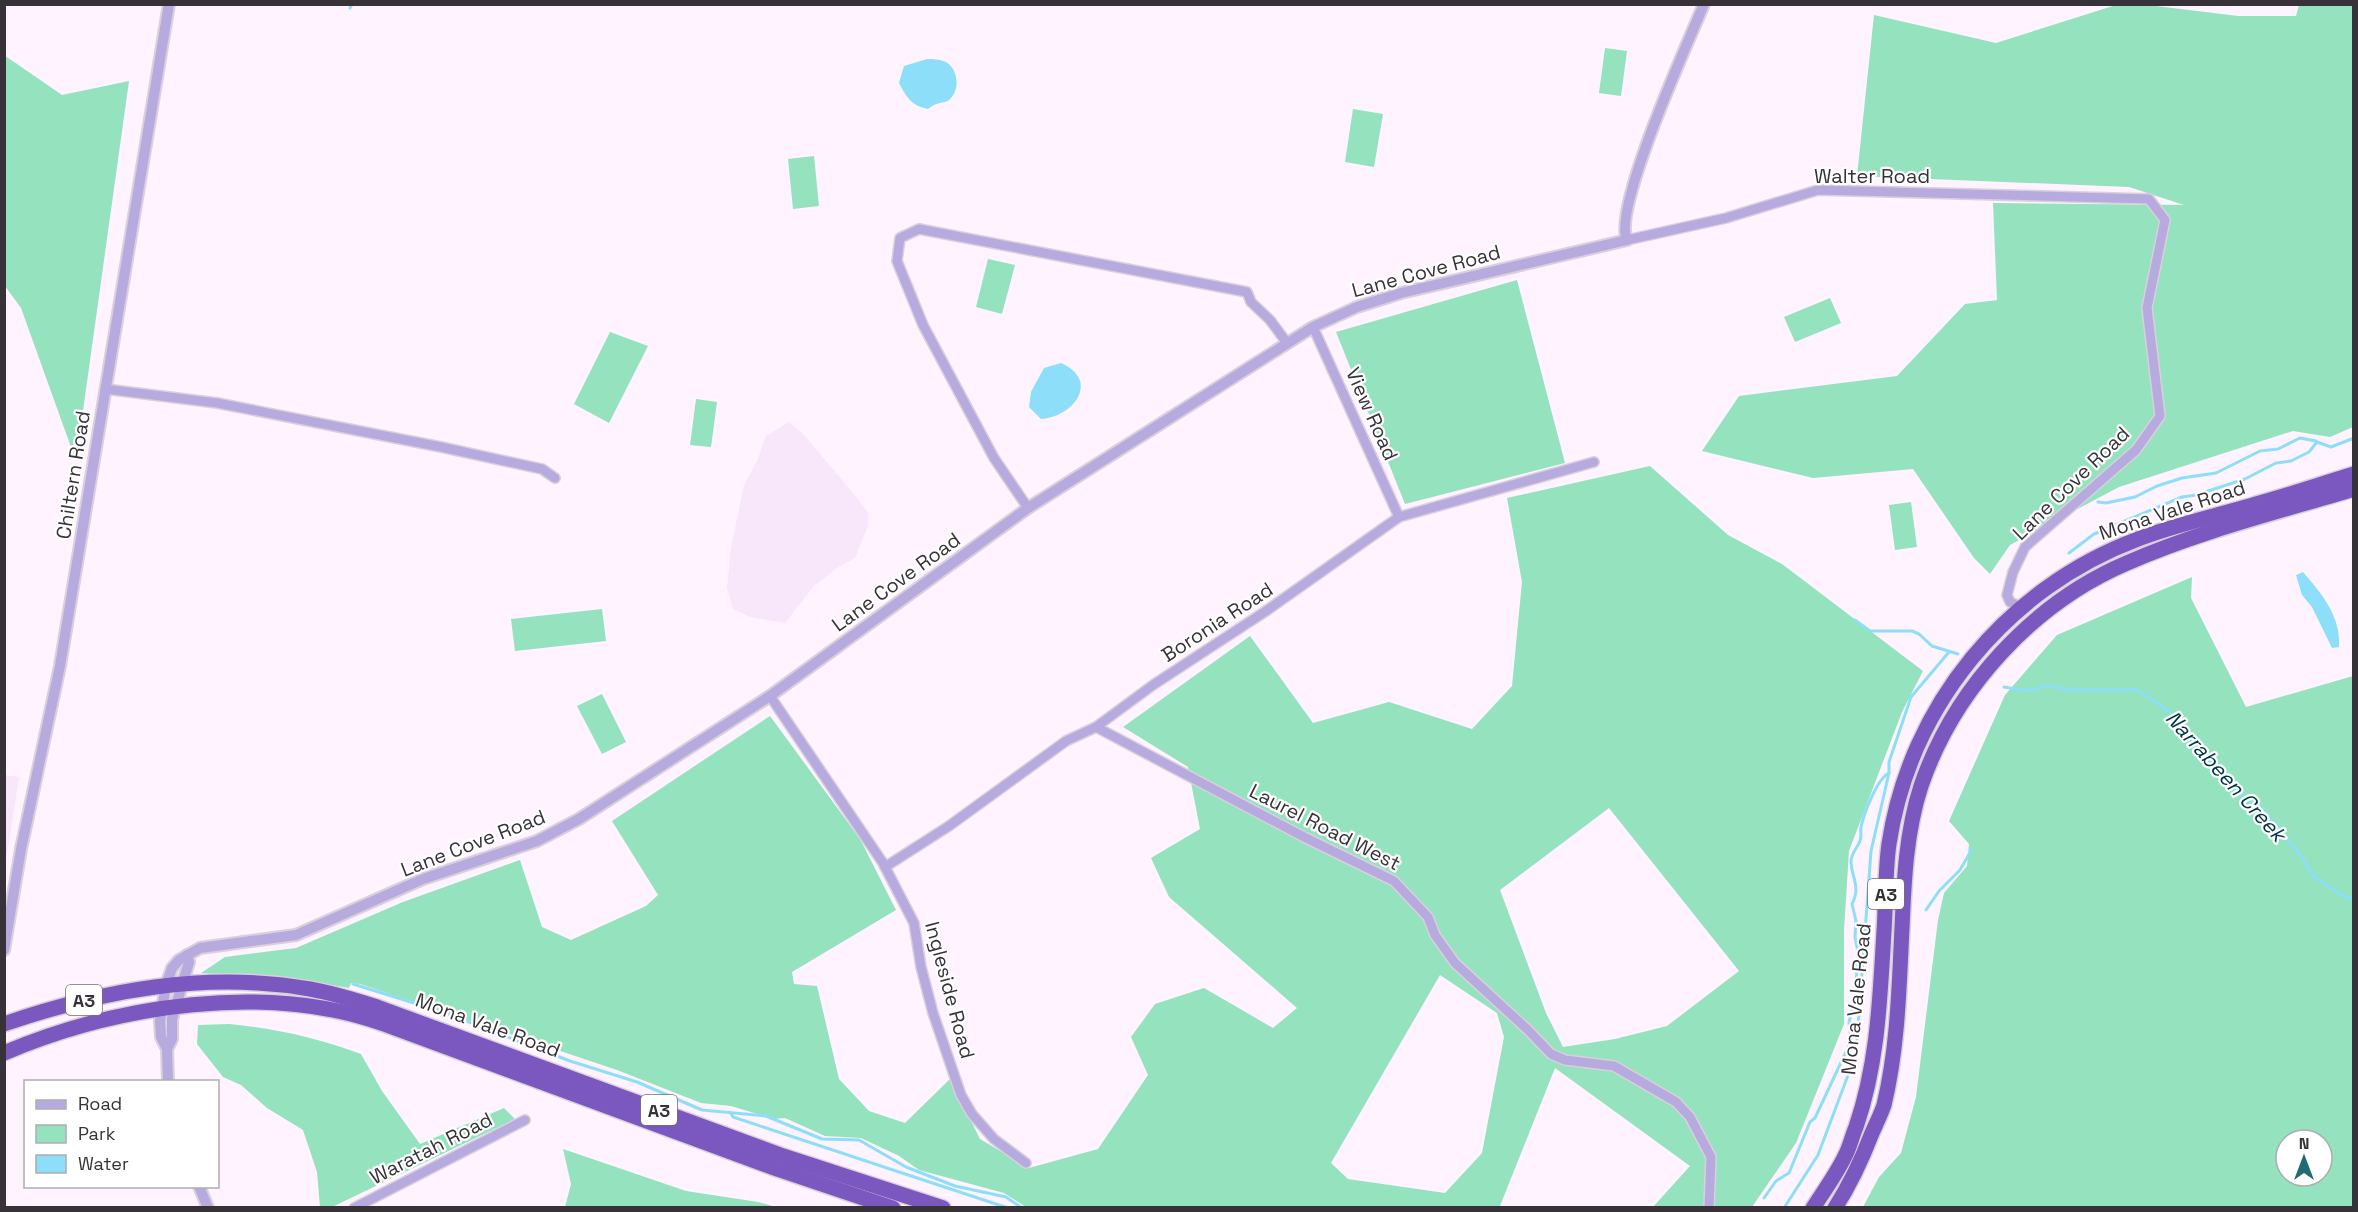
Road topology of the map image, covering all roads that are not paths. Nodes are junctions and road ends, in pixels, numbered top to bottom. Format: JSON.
{"nodes":[{"id":1,"x":169,"y":4,"type":"edge"},
{"id":2,"x":1704,"y":4,"type":"edge"},
{"id":3,"x":1627,"y":240,"type":"junction"},
{"id":4,"x":2147,"y":308,"type":"joint"},
{"id":5,"x":1313,"y":327,"type":"junction"},
{"id":6,"x":1287,"y":343,"type":"junction"},
{"id":7,"x":105,"y":389,"type":"junction"},
{"id":8,"x":1594,"y":462,"type":"dead end"},
{"id":9,"x":2354,"y":474,"type":"edge"},
{"id":10,"x":555,"y":478,"type":"dead end"},
{"id":11,"x":2354,"y":489,"type":"edge"},
{"id":12,"x":1028,"y":508,"type":"junction"},
{"id":13,"x":1399,"y":517,"type":"junction"},
{"id":14,"x":2021,"y":607,"type":"junction"},
{"id":15,"x":770,"y":696,"type":"junction"},
{"id":16,"x":1096,"y":727,"type":"junction"},
{"id":17,"x":885,"y":867,"type":"junction"},
{"id":18,"x":4,"y":950,"type":"edge"},
{"id":19,"x":187,"y":955,"type":"junction"},
{"id":20,"x":183,"y":983,"type":"junction"},
{"id":21,"x":166,"y":985,"type":"junction"},
{"id":22,"x":168,"y":1008,"type":"junction"},
{"id":23,"x":4,"y":1024,"type":"edge"},
{"id":24,"x":43,"y":1037,"type":"junction"},
{"id":25,"x":4,"y":1040,"type":"edge"},
{"id":26,"x":4,"y":1053,"type":"edge"},
{"id":27,"x":168,"y":1080,"type":"edge"},
{"id":28,"x":525,"y":1120,"type":"dead end"},
{"id":29,"x":1026,"y":1163,"type":"dead end"},
{"id":30,"x":200,"y":1188,"type":"edge"},
{"id":31,"x":208,"y":1208,"type":"edge"},
{"id":32,"x":354,"y":1208,"type":"edge"},
{"id":33,"x":893,"y":1208,"type":"edge"},
{"id":34,"x":944,"y":1208,"type":"edge"},
{"id":35,"x":1709,"y":1208,"type":"edge"},
{"id":36,"x":1813,"y":1208,"type":"edge"},
{"id":37,"x":1835,"y":1208,"type":"edge"}],
"edges":[{"from":1,"to":7,"type":"street","name":"Chiltern Road"},
{"from":2,"to":3,"type":"street"},
{"from":3,"to":4,"type":"street","name":"Walter Road"},
{"from":3,"to":5,"type":"street","name":"Lane Cove Road"},
{"from":4,"to":14,"type":"street","name":"Lane Cove Road"},
{"from":5,"to":6,"type":"street","name":"Lane Cove Road"},
{"from":5,"to":13,"type":"street","name":"View Road"},
{"from":6,"to":12,"type":"street","name":"Lane Cove Road"},
{"from":6,"to":12,"type":"street"},
{"from":7,"to":10,"type":"street"},
{"from":7,"to":18,"type":"street","name":"Chiltern Road"},
{"from":8,"to":13,"type":"street","name":"Boronia Road"},
{"from":9,"to":14,"type":"highway","name":"Mona Vale Road","number":"A3"},
{"from":11,"to":37,"type":"highway","name":"Mona Vale Road","number":"A3"},
{"from":12,"to":15,"type":"street","name":"Lane Cove Road"},
{"from":13,"to":16,"type":"street","name":"Boronia Road"},
{"from":14,"to":36,"type":"highway","name":"Mona Vale Road","number":"A3"},
{"from":15,"to":17,"type":"street","name":"Ingleside Road"},
{"from":15,"to":19,"type":"street","name":"Lane Cove Road"},
{"from":16,"to":17,"type":"street","name":"Boronia Road"},
{"from":16,"to":35,"type":"street","name":"Laurel Road West"},
{"from":17,"to":29,"type":"street","name":"Ingleside Road"},
{"from":19,"to":20,"type":"street"},
{"from":19,"to":21,"type":"street"},
{"from":20,"to":21,"type":"highway","name":"Mona Vale Road","number":"A3"},
{"from":20,"to":22,"type":"street"},
{"from":20,"to":34,"type":"highway","name":"Mona Vale Road","number":"A3"},
{"from":21,"to":22,"type":"street"},
{"from":21,"to":23,"type":"highway","name":"Mona Vale Road","number":"A3"},
{"from":22,"to":24,"type":"highway","name":"Mona Vale Road","number":"A3"},
{"from":22,"to":27,"type":"street"},
{"from":22,"to":33,"type":"highway","name":"Mona Vale Road","number":"A3"},
{"from":24,"to":25,"type":"highway"},
{"from":24,"to":26,"type":"highway","name":"Mona Vale Road","number":"A3"},
{"from":28,"to":32,"type":"street","name":"Waratah Road"},
{"from":30,"to":31,"type":"street"}]}
